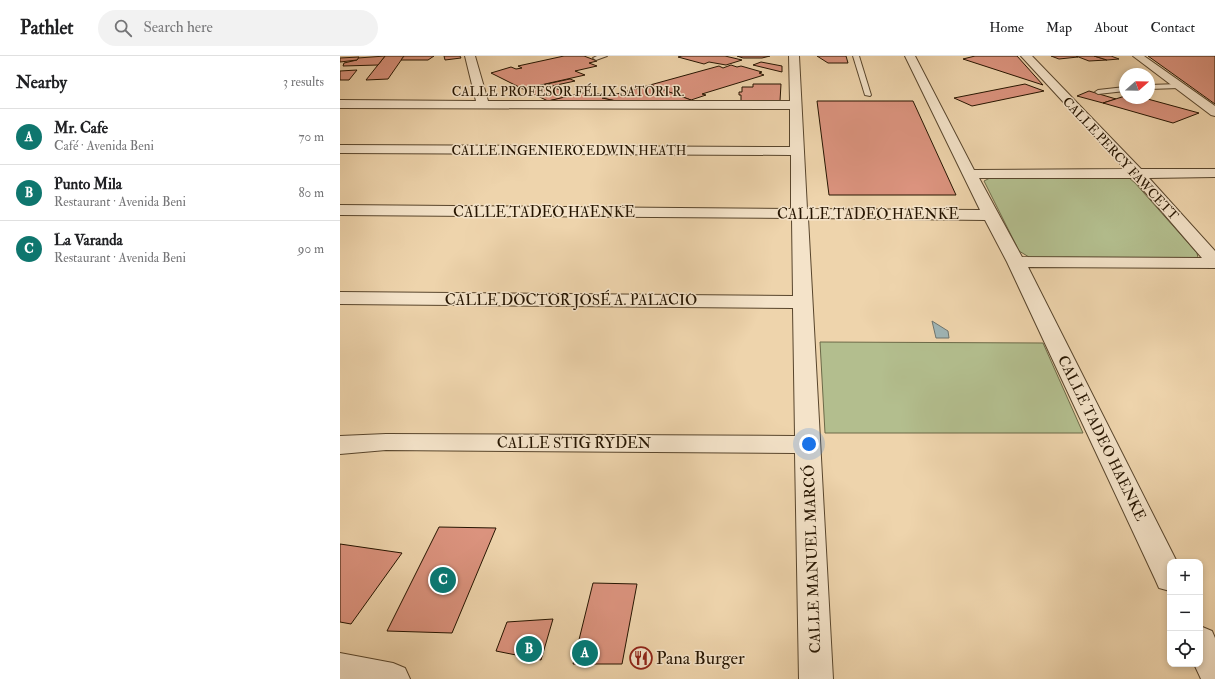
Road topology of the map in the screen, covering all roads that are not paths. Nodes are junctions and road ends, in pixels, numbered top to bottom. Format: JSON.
{"nodes":[{"id":1,"x":470,"y":56,"type":"edge"},
{"id":2,"x":604,"y":56,"type":"edge"},
{"id":3,"x":794,"y":56,"type":"edge"},
{"id":4,"x":856,"y":56,"type":"edge"},
{"id":5,"x":910,"y":56,"type":"edge"},
{"id":6,"x":1026,"y":56,"type":"edge"},
{"id":7,"x":1138,"y":56,"type":"edge"},
{"id":8,"x":596,"y":58,"type":"dead end"},
{"id":9,"x":1179,"y":86,"type":"junction"},
{"id":10,"x":1155,"y":87,"type":"edge"},
{"id":11,"x":1119,"y":90,"type":"edge"},
{"id":12,"x":1098,"y":92,"type":"dead end"},
{"id":13,"x":868,"y":95,"type":"dead end"},
{"id":14,"x":340,"y":104,"type":"edge"},
{"id":15,"x":483,"y":105,"type":"junction"},
{"id":16,"x":796,"y":105,"type":"junction"},
{"id":17,"x":1215,"y":112,"type":"edge"},
{"id":18,"x":340,"y":148,"type":"edge"},
{"id":19,"x":798,"y":151,"type":"junction"},
{"id":20,"x":1137,"y":173,"type":"junction"},
{"id":21,"x":1215,"y":173,"type":"edge"},
{"id":22,"x":969,"y":174,"type":"junction"},
{"id":23,"x":340,"y":210,"type":"edge"},
{"id":24,"x":800,"y":214,"type":"junction"},
{"id":25,"x":991,"y":215,"type":"junction"},
{"id":26,"x":1016,"y":262,"type":"junction"},
{"id":27,"x":1215,"y":263,"type":"edge"},
{"id":28,"x":340,"y":298,"type":"edge"},
{"id":29,"x":803,"y":302,"type":"junction"},
{"id":30,"x":340,"y":445,"type":"edge"},
{"id":31,"x":808,"y":445,"type":"junction"},
{"id":32,"x":1167,"y":573,"type":"edge"},
{"id":33,"x":1203,"y":647,"type":"edge"},
{"id":34,"x":340,"y":668,"type":"edge"},
{"id":35,"x":1215,"y":672,"type":"edge"},
{"id":36,"x":393,"y":679,"type":"edge"},
{"id":37,"x":816,"y":679,"type":"edge"}],
"edges":[{"from":1,"to":15,"type":"street"},
{"from":2,"to":8,"type":"lane"},
{"from":3,"to":16,"type":"street","name":"CALLE MANUEL MARCÓ"},
{"from":4,"to":13,"type":"lane"},
{"from":5,"to":22,"type":"street"},
{"from":6,"to":20,"type":"street","name":"CALLE PERCY FAWCETT"},
{"from":7,"to":9,"type":"street"},
{"from":9,"to":10,"type":"lane"},
{"from":9,"to":17,"type":"street"},
{"from":11,"to":12,"type":"lane"},
{"from":14,"to":15,"type":"street","name":"CALLE PROFESOR FÉLIX SATORI R."},
{"from":15,"to":16,"type":"street","name":"CALLE PROFESOR FÉLIX SATORI R."},
{"from":16,"to":19,"type":"street","name":"CALLE MANUEL MARCÓ"},
{"from":18,"to":19,"type":"street","name":"CALLE INGENIERO EDWIN HEATH"},
{"from":19,"to":24,"type":"street","name":"CALLE MANUEL MARCÓ"},
{"from":20,"to":21,"type":"street"},
{"from":20,"to":22,"type":"street"},
{"from":20,"to":27,"type":"street","name":"CALLE PERCY FAWCETT"},
{"from":22,"to":25,"type":"street"},
{"from":23,"to":24,"type":"street","name":"CALLE TADEO HAENKE"},
{"from":24,"to":25,"type":"street","name":"CALLE TADEO HAENKE"},
{"from":24,"to":29,"type":"street","name":"CALLE MANUEL MARCÓ"},
{"from":25,"to":26,"type":"street","name":"CALLE TADEO HAENKE"},
{"from":26,"to":27,"type":"street"},
{"from":26,"to":32,"type":"street","name":"CALLE TADEO HAENKE"},
{"from":28,"to":29,"type":"street","name":"CALLE DOCTOR JOSÉ A. PALACIO"},
{"from":29,"to":31,"type":"street","name":"CALLE MANUEL MARCÓ"},
{"from":30,"to":31,"type":"street","name":"CALLE STIG RYDEN"},
{"from":31,"to":37,"type":"street","name":"CALLE MANUEL MARCÓ"},
{"from":33,"to":35,"type":"street"},
{"from":34,"to":36,"type":"street"}]}
